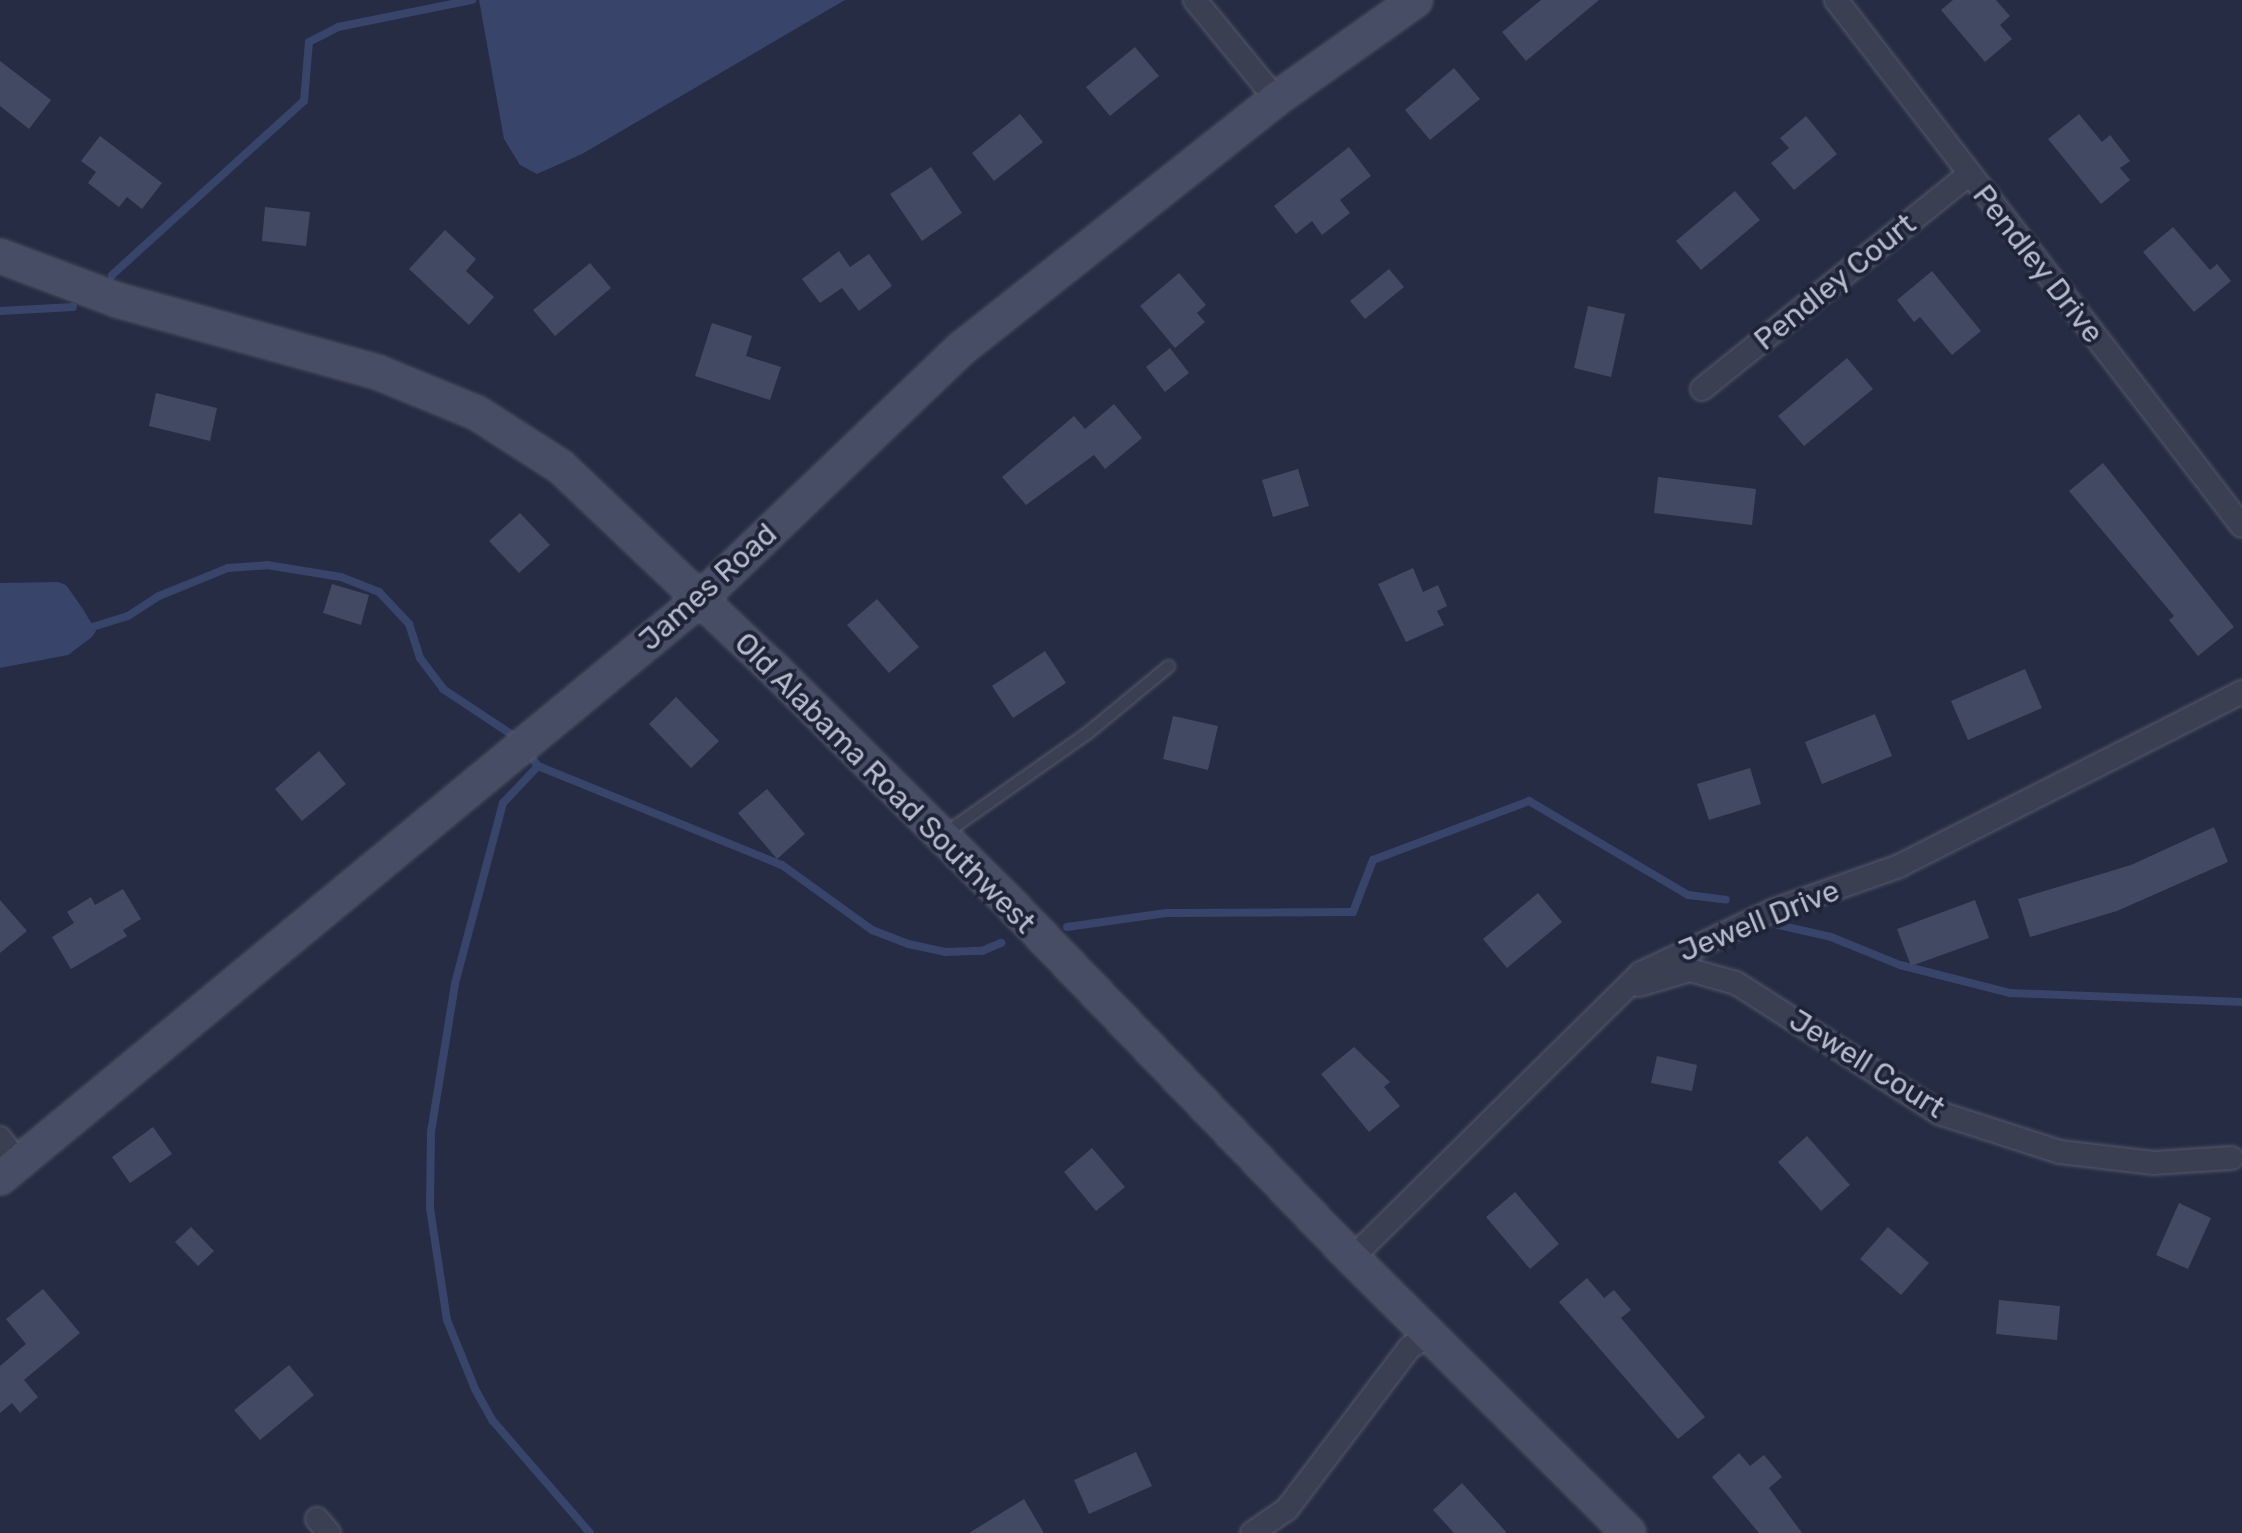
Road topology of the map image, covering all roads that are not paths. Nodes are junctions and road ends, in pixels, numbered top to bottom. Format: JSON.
{"nodes":[{"id":1,"x":1195,"y":0,"type":"edge"},
{"id":2,"x":1416,"y":0,"type":"edge"},
{"id":3,"x":1836,"y":0,"type":"edge"},
{"id":4,"x":1276,"y":99,"type":"junction"},
{"id":5,"x":1968,"y":175,"type":"junction"},
{"id":6,"x":0,"y":256,"type":"edge"},
{"id":7,"x":1702,"y":389,"type":"dead end"},
{"id":8,"x":2242,"y":526,"type":"edge"},
{"id":9,"x":699,"y":600,"type":"junction"},
{"id":10,"x":1168,"y":666,"type":"dead end"},
{"id":11,"x":2242,"y":692,"type":"edge"},
{"id":12,"x":940,"y":836,"type":"junction"},
{"id":13,"x":1627,"y":989,"type":"junction"},
{"id":14,"x":2232,"y":1158,"type":"dead end"},
{"id":15,"x":6,"y":1160,"type":"edge"},
{"id":16,"x":1352,"y":1258,"type":"junction"},
{"id":17,"x":1431,"y":1335,"type":"junction"},
{"id":18,"x":1252,"y":1533,"type":"edge"},
{"id":19,"x":1629,"y":1533,"type":"edge"}],
"edges":[{"from":1,"to":4,"type":"street"},
{"from":2,"to":4,"type":"street","name":"James Road"},
{"from":3,"to":5,"type":"street","name":"Pendley Drive"},
{"from":4,"to":9,"type":"street","name":"James Road"},
{"from":5,"to":7,"type":"street","name":"Pendley Court"},
{"from":5,"to":8,"type":"street","name":"Pendley Drive"},
{"from":6,"to":9,"type":"street","name":"Old Alabama Road Southwest"},
{"from":9,"to":12,"type":"street","name":"Old Alabama Road Southwest"},
{"from":9,"to":15,"type":"street","name":"James Road"},
{"from":10,"to":12,"type":"lane"},
{"from":11,"to":13,"type":"street","name":"Jewell Drive"},
{"from":12,"to":16,"type":"street","name":"Old Alabama Road Southwest"},
{"from":13,"to":14,"type":"street","name":"Jewell Court"},
{"from":13,"to":16,"type":"street","name":"Jewell Drive"},
{"from":16,"to":17,"type":"street","name":"Old Alabama Road Southwest"},
{"from":17,"to":18,"type":"street"},
{"from":17,"to":19,"type":"street","name":"Old Alabama Road Southwest"}]}
